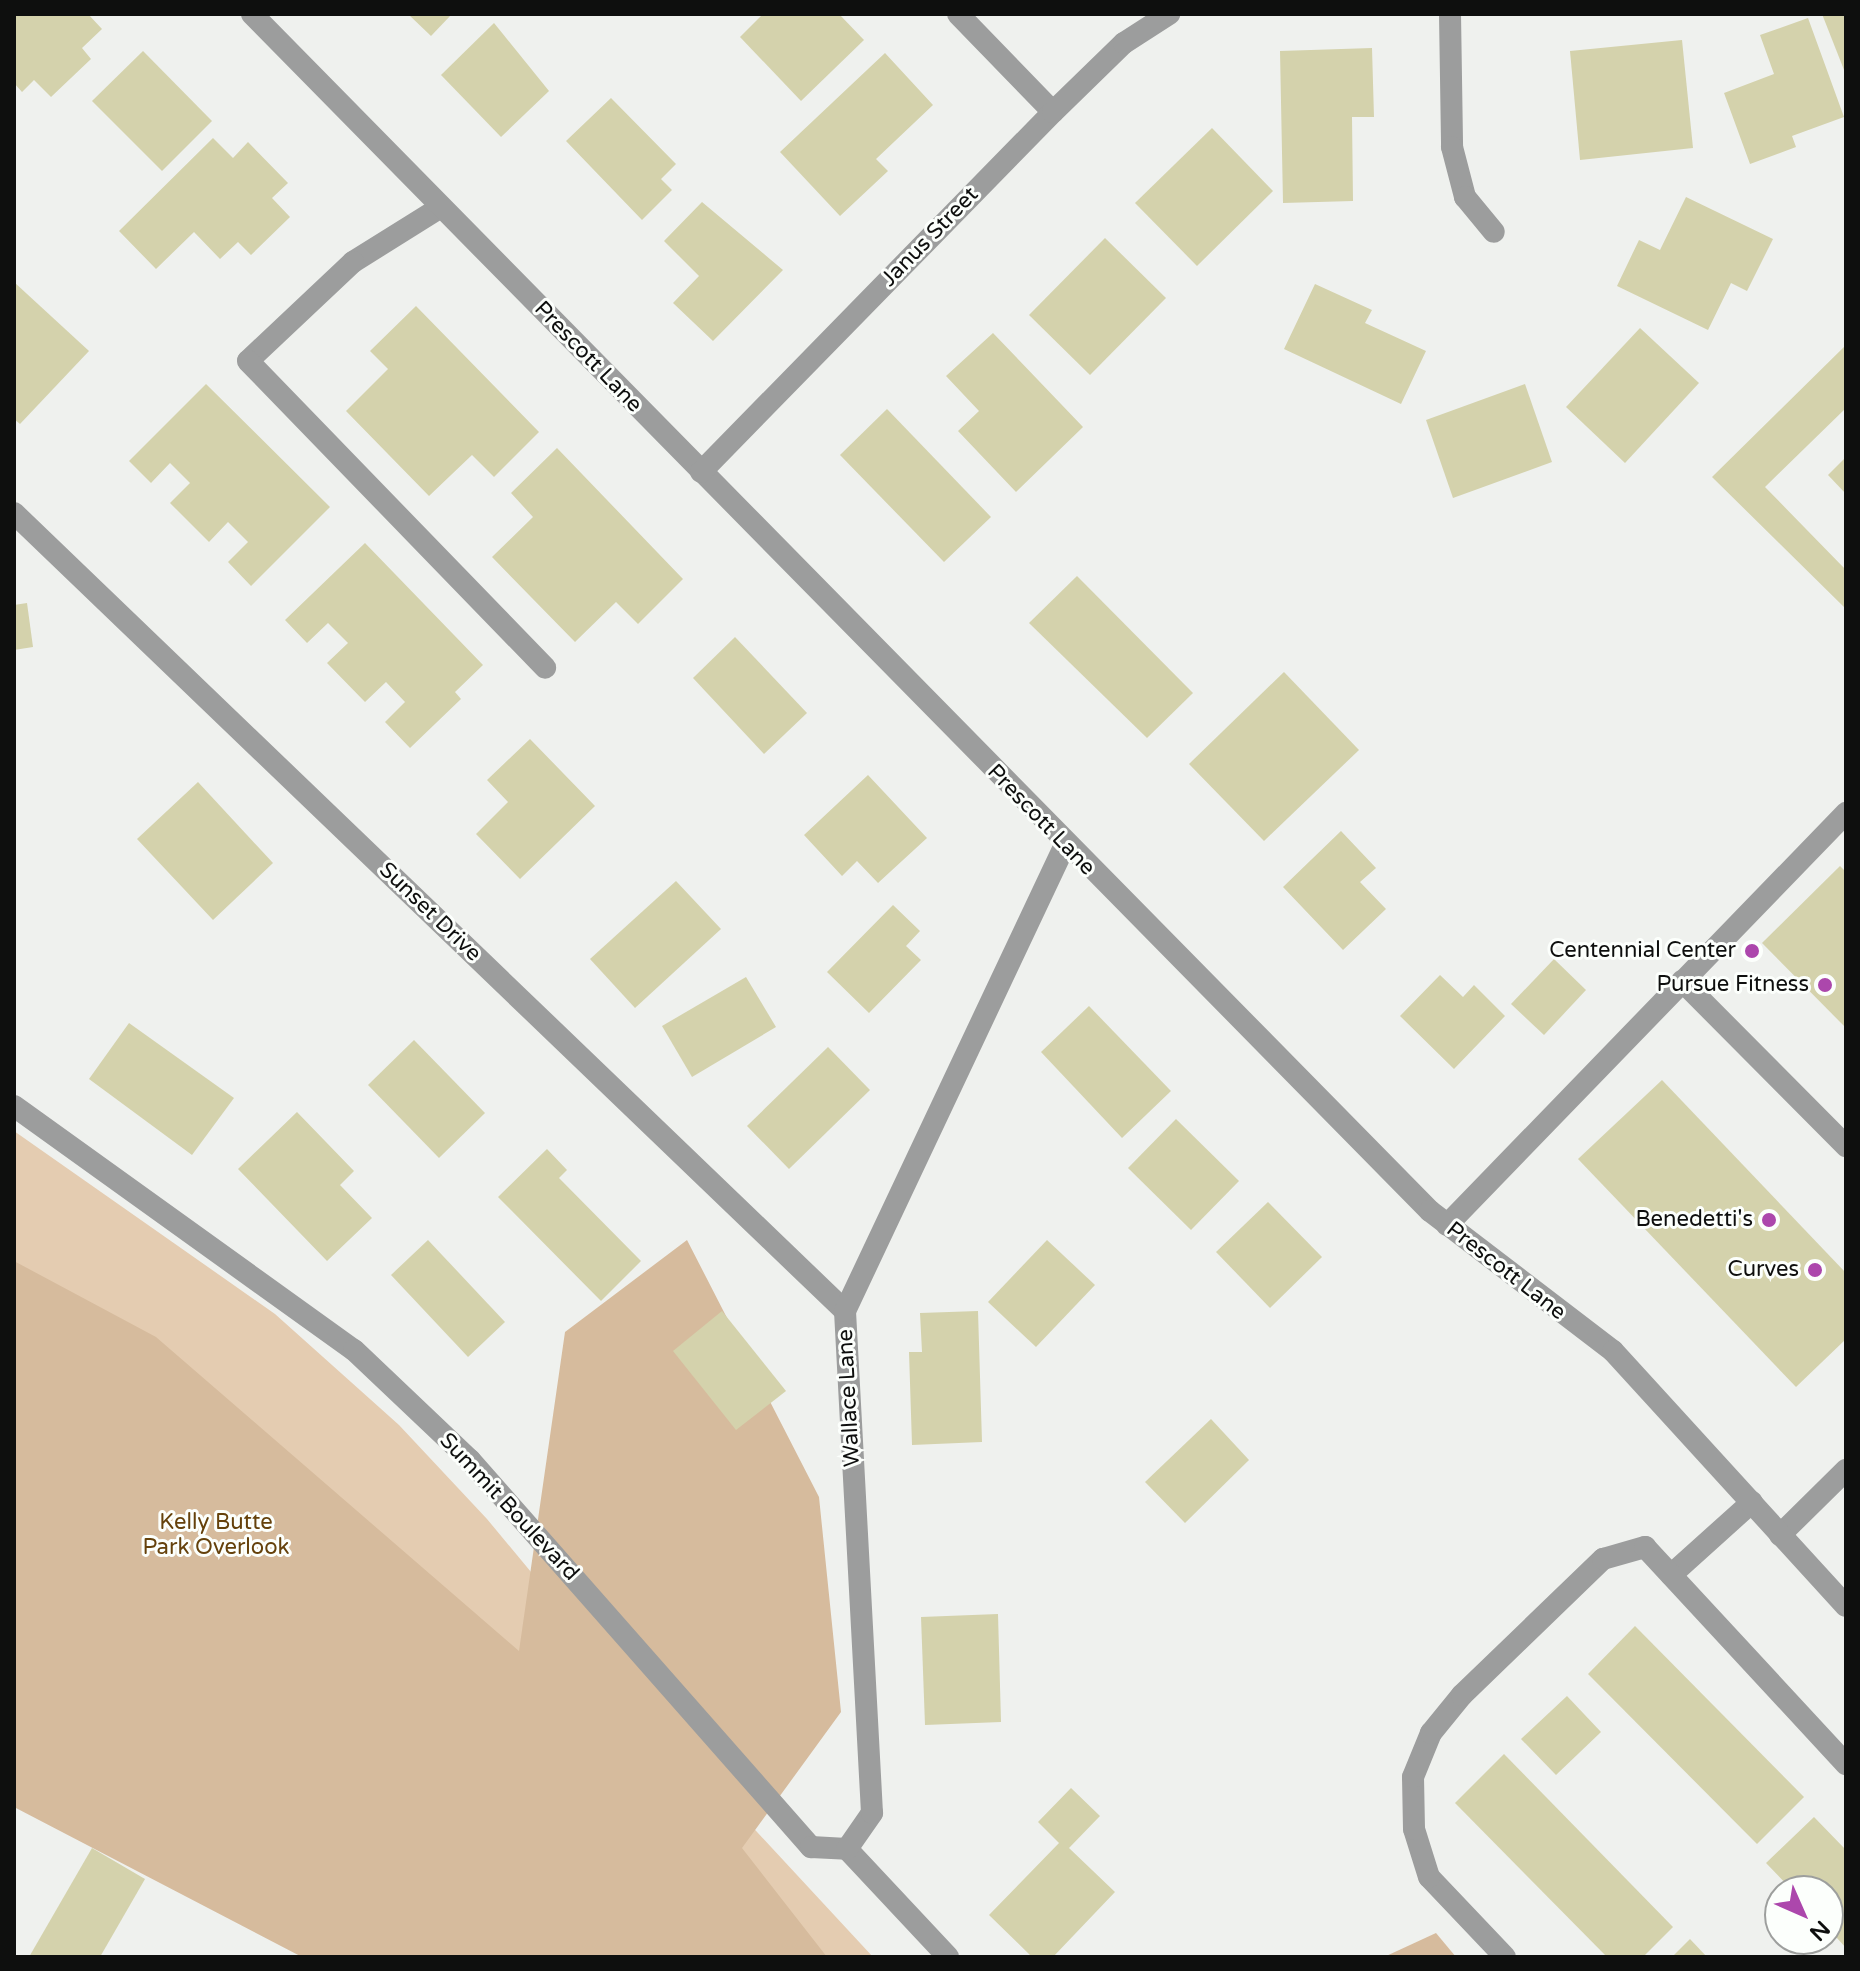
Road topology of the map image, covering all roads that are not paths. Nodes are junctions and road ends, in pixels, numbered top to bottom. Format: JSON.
{"nodes":[{"id":1,"x":252,"y":14,"type":"edge"},
{"id":2,"x":958,"y":14,"type":"edge"},
{"id":3,"x":1169,"y":14,"type":"edge"},
{"id":4,"x":1450,"y":14,"type":"edge"},
{"id":5,"x":1053,"y":112,"type":"junction"},
{"id":6,"x":441,"y":207,"type":"junction"},
{"id":7,"x":1494,"y":232,"type":"dead end"},
{"id":8,"x":701,"y":472,"type":"junction"},
{"id":9,"x":14,"y":513,"type":"edge"},
{"id":10,"x":545,"y":668,"type":"dead end"},
{"id":11,"x":1846,"y":813,"type":"edge"},
{"id":12,"x":1065,"y":845,"type":"junction"},
{"id":13,"x":1682,"y":981,"type":"junction"},
{"id":14,"x":14,"y":1106,"type":"edge"},
{"id":15,"x":1846,"y":1146,"type":"edge"},
{"id":16,"x":1447,"y":1225,"type":"junction"},
{"id":17,"x":845,"y":1311,"type":"junction"},
{"id":18,"x":1846,"y":1470,"type":"edge"},
{"id":19,"x":1752,"y":1502,"type":"junction"},
{"id":20,"x":1780,"y":1535,"type":"junction"},
{"id":21,"x":1671,"y":1575,"type":"junction"},
{"id":22,"x":1846,"y":1606,"type":"edge"},
{"id":23,"x":1846,"y":1764,"type":"edge"},
{"id":24,"x":847,"y":1849,"type":"junction"},
{"id":25,"x":948,"y":1957,"type":"edge"},
{"id":26,"x":1505,"y":1957,"type":"edge"}],
"edges":[{"from":1,"to":6,"type":"street","name":"Prescott Lane"},
{"from":2,"to":5,"type":"street"},
{"from":3,"to":5,"type":"street","name":"Janus Street"},
{"from":4,"to":7,"type":"street"},
{"from":5,"to":8,"type":"street","name":"Janus Street"},
{"from":6,"to":8,"type":"street","name":"Prescott Lane"},
{"from":6,"to":10,"type":"street"},
{"from":8,"to":12,"type":"street","name":"Prescott Lane"},
{"from":9,"to":17,"type":"street","name":"Sunset Drive"},
{"from":11,"to":13,"type":"street"},
{"from":12,"to":16,"type":"street","name":"Prescott Lane"},
{"from":12,"to":17,"type":"street","name":"Wallace Lane"},
{"from":13,"to":15,"type":"street"},
{"from":13,"to":16,"type":"street"},
{"from":14,"to":24,"type":"street","name":"Summit Boulevard"},
{"from":16,"to":19,"type":"street","name":"Prescott Lane"},
{"from":17,"to":24,"type":"street","name":"Wallace Lane"},
{"from":18,"to":20,"type":"street"},
{"from":19,"to":20,"type":"street","name":"Prescott Lane"},
{"from":19,"to":21,"type":"street"},
{"from":20,"to":22,"type":"street","name":"Prescott Lane"},
{"from":21,"to":23,"type":"street"},
{"from":21,"to":26,"type":"street"},
{"from":24,"to":25,"type":"street"}]}
